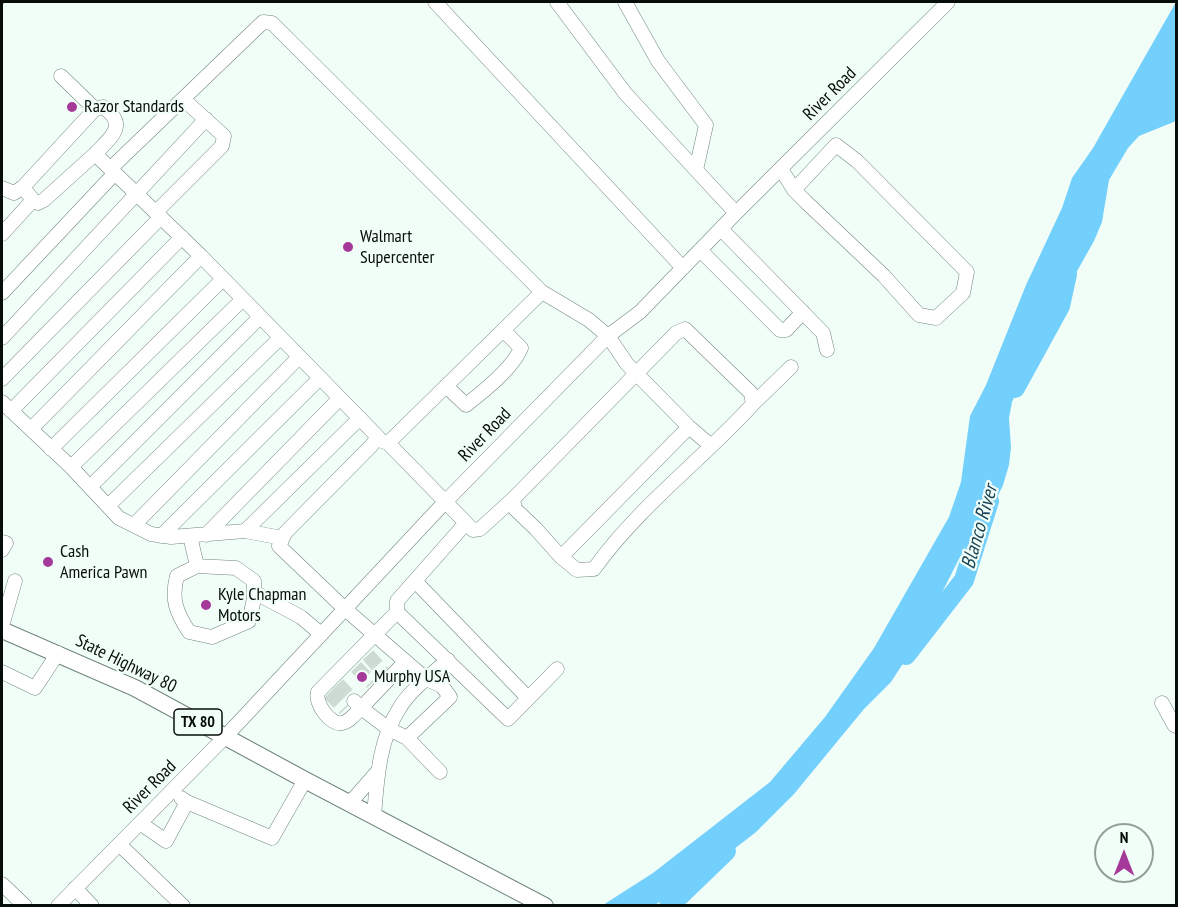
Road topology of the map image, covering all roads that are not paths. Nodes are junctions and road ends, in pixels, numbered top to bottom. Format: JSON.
{"nodes":[{"id":1,"x":435,"y":2,"type":"edge"},
{"id":2,"x":557,"y":2,"type":"edge"},
{"id":3,"x":625,"y":2,"type":"edge"},
{"id":4,"x":948,"y":2,"type":"edge"},
{"id":5,"x":61,"y":76,"type":"dead end"},
{"id":6,"x":183,"y":99,"type":"junction"},
{"id":7,"x":95,"y":110,"type":"junction"},
{"id":8,"x":206,"y":119,"type":"junction"},
{"id":9,"x":95,"y":154,"type":"junction"},
{"id":10,"x":781,"y":169,"type":"junction"},
{"id":11,"x":696,"y":170,"type":"junction"},
{"id":12,"x":113,"y":171,"type":"junction"},
{"id":13,"x":23,"y":187,"type":"junction"},
{"id":14,"x":2,"y":188,"type":"edge"},
{"id":15,"x":794,"y":190,"type":"junction"},
{"id":16,"x":136,"y":193,"type":"junction"},
{"id":17,"x":33,"y":200,"type":"junction"},
{"id":18,"x":736,"y":213,"type":"junction"},
{"id":19,"x":159,"y":215,"type":"junction"},
{"id":20,"x":721,"y":229,"type":"junction"},
{"id":21,"x":2,"y":234,"type":"edge"},
{"id":22,"x":182,"y":237,"type":"junction"},
{"id":23,"x":700,"y":250,"type":"junction"},
{"id":24,"x":201,"y":256,"type":"junction"},
{"id":25,"x":683,"y":268,"type":"junction"},
{"id":26,"x":223,"y":279,"type":"junction"},
{"id":27,"x":542,"y":292,"type":"junction"},
{"id":28,"x":2,"y":293,"type":"edge"},
{"id":29,"x":243,"y":299,"type":"junction"},
{"id":30,"x":803,"y":312,"type":"junction"},
{"id":31,"x":260,"y":317,"type":"junction"},
{"id":32,"x":503,"y":330,"type":"junction"},
{"id":33,"x":608,"y":336,"type":"junction"},
{"id":34,"x":2,"y":338,"type":"edge"},
{"id":35,"x":280,"y":338,"type":"junction"},
{"id":36,"x":827,"y":350,"type":"dead end"},
{"id":37,"x":299,"y":357,"type":"junction"},
{"id":38,"x":790,"y":366,"type":"dead end"},
{"id":39,"x":637,"y":374,"type":"junction"},
{"id":40,"x":2,"y":378,"type":"edge"},
{"id":41,"x":320,"y":378,"type":"junction"},
{"id":42,"x":446,"y":386,"type":"junction"},
{"id":43,"x":340,"y":398,"type":"junction"},
{"id":44,"x":753,"y":404,"type":"junction"},
{"id":45,"x":6,"y":406,"type":"edge"},
{"id":46,"x":360,"y":418,"type":"junction"},
{"id":47,"x":689,"y":427,"type":"junction"},
{"id":48,"x":31,"y":429,"type":"junction"},
{"id":49,"x":382,"y":441,"type":"junction"},
{"id":50,"x":710,"y":445,"type":"junction"},
{"id":51,"x":51,"y":449,"type":"junction"},
{"id":52,"x":71,"y":467,"type":"junction"},
{"id":53,"x":90,"y":488,"type":"junction"},
{"id":54,"x":513,"y":499,"type":"junction"},
{"id":55,"x":445,"y":502,"type":"junction"},
{"id":56,"x":108,"y":506,"type":"junction"},
{"id":57,"x":466,"y":523,"type":"junction"},
{"id":58,"x":134,"y":525,"type":"junction"},
{"id":59,"x":245,"y":531,"type":"junction"},
{"id":60,"x":206,"y":535,"type":"junction"},
{"id":61,"x":161,"y":536,"type":"junction"},
{"id":62,"x":190,"y":536,"type":"junction"},
{"id":63,"x":282,"y":538,"type":"junction"},
{"id":64,"x":2,"y":542,"type":"edge"},
{"id":65,"x":2,"y":550,"type":"edge"},
{"id":66,"x":561,"y":557,"type":"junction"},
{"id":67,"x":197,"y":566,"type":"junction"},
{"id":68,"x":15,"y":581,"type":"dead end"},
{"id":69,"x":415,"y":581,"type":"junction"},
{"id":70,"x":255,"y":592,"type":"junction"},
{"id":71,"x":345,"y":609,"type":"junction"},
{"id":72,"x":397,"y":612,"type":"junction"},
{"id":73,"x":2,"y":628,"type":"edge"},
{"id":74,"x":321,"y":634,"type":"junction"},
{"id":75,"x":376,"y":635,"type":"junction"},
{"id":76,"x":58,"y":653,"type":"junction"},
{"id":77,"x":448,"y":660,"type":"junction"},
{"id":78,"x":405,"y":662,"type":"junction"},
{"id":79,"x":557,"y":669,"type":"dead end"},
{"id":80,"x":2,"y":672,"type":"edge"},
{"id":81,"x":426,"y":679,"type":"junction"},
{"id":82,"x":528,"y":698,"type":"junction"},
{"id":83,"x":1161,"y":703,"type":"dead end"},
{"id":84,"x":353,"y":709,"type":"junction"},
{"id":85,"x":1176,"y":726,"type":"edge"},
{"id":86,"x":389,"y":729,"type":"junction"},
{"id":87,"x":225,"y":737,"type":"junction"},
{"id":88,"x":407,"y":738,"type":"junction"},
{"id":89,"x":378,"y":771,"type":"junction"},
{"id":90,"x":440,"y":772,"type":"dead end"},
{"id":91,"x":305,"y":780,"type":"junction"},
{"id":92,"x":171,"y":791,"type":"junction"},
{"id":93,"x":187,"y":802,"type":"junction"},
{"id":94,"x":350,"y":803,"type":"junction"},
{"id":95,"x":382,"y":820,"type":"junction"},
{"id":96,"x":140,"y":823,"type":"junction"},
{"id":97,"x":119,"y":844,"type":"junction"},
{"id":98,"x":2,"y":884,"type":"edge"},
{"id":99,"x":75,"y":888,"type":"junction"},
{"id":100,"x":25,"y":906,"type":"edge"},
{"id":101,"x":58,"y":906,"type":"edge"},
{"id":102,"x":92,"y":906,"type":"edge"},
{"id":103,"x":183,"y":906,"type":"edge"},
{"id":104,"x":545,"y":906,"type":"edge"}],
"edges":[{"from":1,"to":25,"type":"street"},
{"from":2,"to":11,"type":"street"},
{"from":3,"to":11,"type":"street"},
{"from":4,"to":10,"type":"street","name":"River Road"},
{"from":5,"to":7,"type":"street"},
{"from":6,"to":8,"type":"street"},
{"from":6,"to":12,"type":"street"},
{"from":6,"to":27,"type":"street"},
{"from":7,"to":9,"type":"street"},
{"from":7,"to":13,"type":"street"},
{"from":8,"to":16,"type":"street"},
{"from":8,"to":19,"type":"street"},
{"from":9,"to":12,"type":"street"},
{"from":9,"to":17,"type":"street"},
{"from":10,"to":15,"type":"street"},
{"from":10,"to":18,"type":"street","name":"River Road"},
{"from":11,"to":18,"type":"street"},
{"from":12,"to":16,"type":"street"},
{"from":12,"to":28,"type":"street"},
{"from":13,"to":14,"type":"street"},
{"from":13,"to":17,"type":"street"},
{"from":15,"to":15,"type":"street"},
{"from":16,"to":19,"type":"street"},
{"from":16,"to":34,"type":"street"},
{"from":17,"to":21,"type":"street"},
{"from":18,"to":20,"type":"street","name":"River Road"},
{"from":19,"to":22,"type":"street"},
{"from":19,"to":40,"type":"street"},
{"from":20,"to":23,"type":"street","name":"River Road"},
{"from":20,"to":30,"type":"street"},
{"from":22,"to":24,"type":"street"},
{"from":22,"to":45,"type":"street"},
{"from":23,"to":25,"type":"street","name":"River Road"},
{"from":23,"to":30,"type":"street"},
{"from":24,"to":26,"type":"street"},
{"from":24,"to":48,"type":"street"},
{"from":25,"to":33,"type":"street","name":"River Road"},
{"from":26,"to":29,"type":"street"},
{"from":26,"to":51,"type":"street"},
{"from":27,"to":32,"type":"street"},
{"from":27,"to":33,"type":"street"},
{"from":29,"to":31,"type":"street"},
{"from":29,"to":52,"type":"street"},
{"from":30,"to":36,"type":"street"},
{"from":31,"to":35,"type":"street"},
{"from":31,"to":53,"type":"street"},
{"from":32,"to":42,"type":"street"},
{"from":32,"to":42,"type":"street"},
{"from":33,"to":39,"type":"street"},
{"from":33,"to":55,"type":"street","name":"River Road"},
{"from":35,"to":37,"type":"street"},
{"from":35,"to":56,"type":"street"},
{"from":37,"to":41,"type":"street"},
{"from":37,"to":58,"type":"street"},
{"from":38,"to":44,"type":"street"},
{"from":39,"to":44,"type":"street"},
{"from":39,"to":47,"type":"street"},
{"from":39,"to":54,"type":"street"},
{"from":41,"to":43,"type":"street"},
{"from":41,"to":61,"type":"street"},
{"from":42,"to":49,"type":"street"},
{"from":43,"to":46,"type":"street"},
{"from":43,"to":60,"type":"street"},
{"from":44,"to":50,"type":"street"},
{"from":45,"to":48,"type":"street"},
{"from":46,"to":49,"type":"street"},
{"from":46,"to":59,"type":"street"},
{"from":47,"to":50,"type":"street"},
{"from":47,"to":66,"type":"street"},
{"from":48,"to":51,"type":"street"},
{"from":49,"to":55,"type":"street"},
{"from":49,"to":63,"type":"street"},
{"from":50,"to":66,"type":"street"},
{"from":51,"to":52,"type":"street"},
{"from":52,"to":53,"type":"street"},
{"from":53,"to":56,"type":"street"},
{"from":54,"to":57,"type":"street"},
{"from":54,"to":66,"type":"street"},
{"from":55,"to":57,"type":"street"},
{"from":55,"to":71,"type":"street","name":"River Road"},
{"from":56,"to":58,"type":"street"},
{"from":57,"to":69,"type":"street"},
{"from":58,"to":61,"type":"street"},
{"from":59,"to":60,"type":"street"},
{"from":59,"to":63,"type":"street"},
{"from":60,"to":62,"type":"street"},
{"from":61,"to":62,"type":"street"},
{"from":62,"to":67,"type":"street"},
{"from":63,"to":71,"type":"street"},
{"from":64,"to":65,"type":"street"},
{"from":67,"to":70,"type":"street"},
{"from":67,"to":70,"type":"street"},
{"from":68,"to":73,"type":"street"},
{"from":69,"to":72,"type":"street"},
{"from":69,"to":82,"type":"street"},
{"from":70,"to":74,"type":"street"},
{"from":71,"to":74,"type":"street","name":"River Road"},
{"from":71,"to":75,"type":"street"},
{"from":72,"to":75,"type":"street"},
{"from":72,"to":77,"type":"street"},
{"from":73,"to":76,"type":"main road","name":"State Highway 80","number":"TX 80"},
{"from":74,"to":87,"type":"street","name":"River Road"},
{"from":75,"to":78,"type":"street"},
{"from":75,"to":84,"type":"street"},
{"from":76,"to":80,"type":"street"},
{"from":76,"to":87,"type":"main road","name":"State Highway 80","number":"TX 80"},
{"from":77,"to":81,"type":"street"},
{"from":77,"to":82,"type":"street"},
{"from":78,"to":81,"type":"street"},
{"from":78,"to":84,"type":"street"},
{"from":79,"to":82,"type":"street"},
{"from":81,"to":86,"type":"street"},
{"from":81,"to":88,"type":"street"},
{"from":83,"to":85,"type":"street"},
{"from":84,"to":86,"type":"street"},
{"from":86,"to":88,"type":"street"},
{"from":86,"to":89,"type":"street"},
{"from":87,"to":91,"type":"main road","name":"State Highway 80","number":"TX 80"},
{"from":87,"to":92,"type":"street","name":"River Road"},
{"from":88,"to":90,"type":"street"},
{"from":89,"to":94,"type":"street"},
{"from":89,"to":95,"type":"street"},
{"from":91,"to":93,"type":"street"},
{"from":91,"to":94,"type":"main road","name":"State Highway 80","number":"TX 80"},
{"from":92,"to":93,"type":"street"},
{"from":92,"to":96,"type":"street","name":"River Road"},
{"from":93,"to":96,"type":"street"},
{"from":94,"to":95,"type":"main road","name":"State Highway 80","number":"TX 80"},
{"from":95,"to":104,"type":"main road","number":"TX 80"},
{"from":96,"to":97,"type":"street","name":"River Road"},
{"from":97,"to":99,"type":"street","name":"River Road"},
{"from":97,"to":103,"type":"street"},
{"from":98,"to":100,"type":"street"},
{"from":99,"to":101,"type":"street","name":"River Road"},
{"from":99,"to":102,"type":"street"}]}
